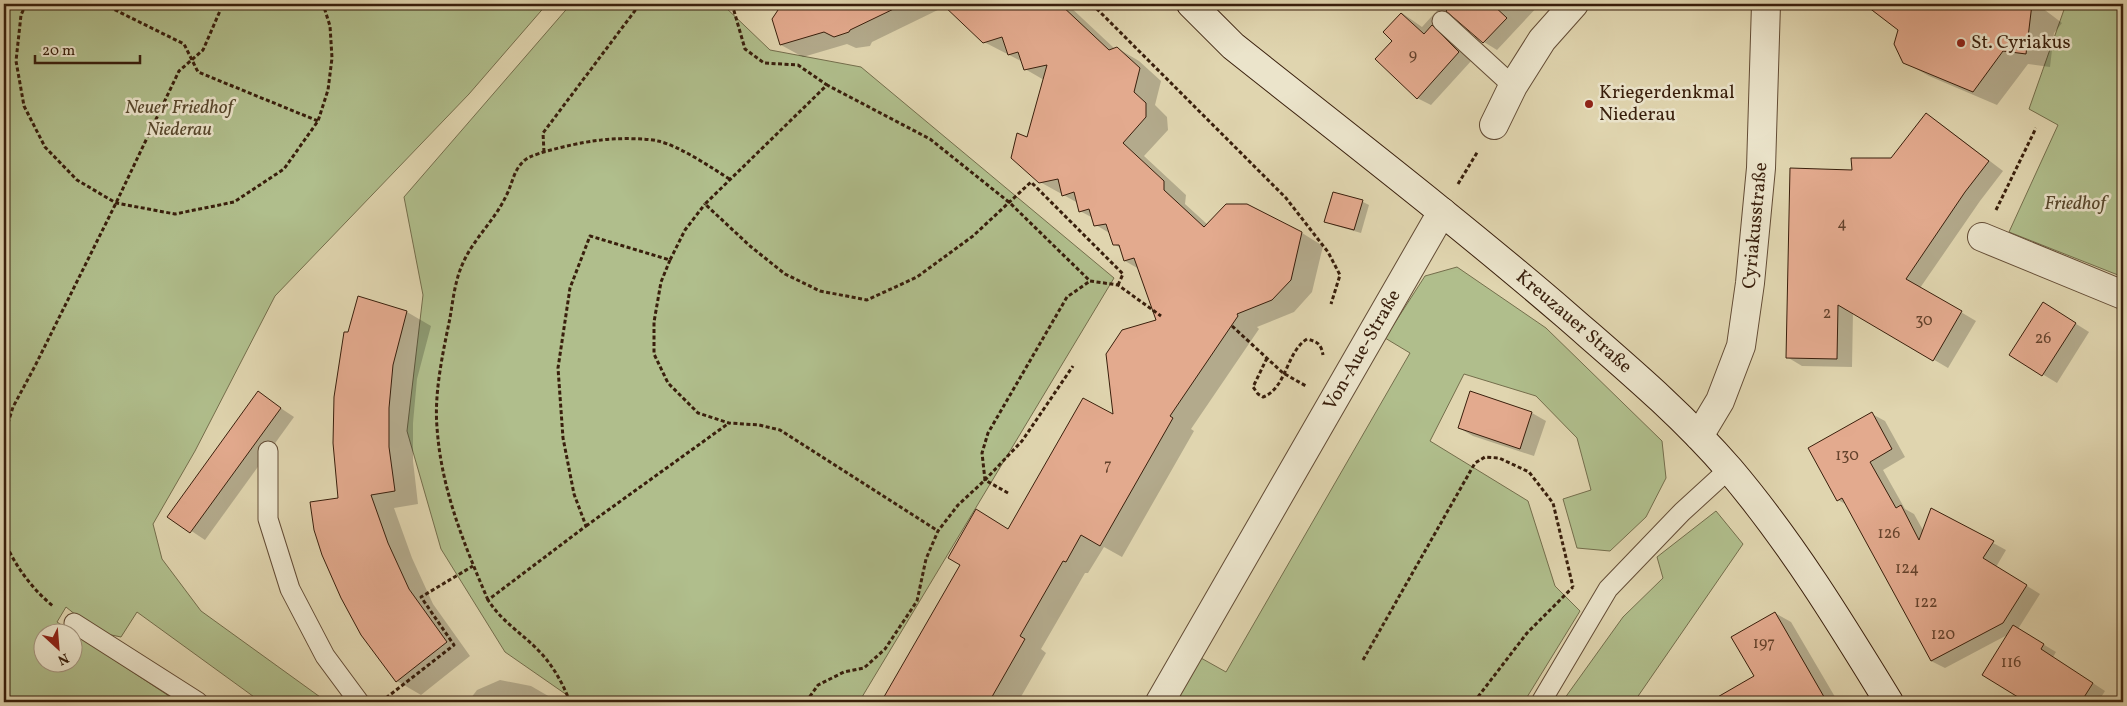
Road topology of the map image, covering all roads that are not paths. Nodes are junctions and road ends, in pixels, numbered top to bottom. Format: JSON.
{"nodes":[{"id":1,"x":1191,"y":4,"type":"edge"},
{"id":2,"x":1574,"y":4,"type":"edge"},
{"id":3,"x":1766,"y":4,"type":"edge"},
{"id":4,"x":1442,"y":21,"type":"dead end"},
{"id":5,"x":1513,"y":86,"type":"junction"},
{"id":6,"x":1494,"y":125,"type":"road end"},
{"id":7,"x":1442,"y":212,"type":"junction"},
{"id":8,"x":1982,"y":237,"type":"road end"},
{"id":9,"x":2123,"y":295,"type":"edge"},
{"id":10,"x":1699,"y":436,"type":"junction"},
{"id":11,"x":268,"y":451,"type":"dead end"},
{"id":12,"x":1730,"y":469,"type":"junction"},
{"id":13,"x":74,"y":623,"type":"road end"},
{"id":14,"x":198,"y":702,"type":"edge"},
{"id":15,"x":359,"y":702,"type":"edge"},
{"id":16,"x":1160,"y":702,"type":"edge"},
{"id":17,"x":1540,"y":702,"type":"edge"},
{"id":18,"x":1889,"y":702,"type":"edge"}],
"edges":[{"from":1,"to":7,"type":"street","name":"Kreuzauer Straße"},
{"from":2,"to":5,"type":"street"},
{"from":3,"to":10,"type":"street","name":"Cyriakusstraße"},
{"from":4,"to":5,"type":"lane"},
{"from":5,"to":6,"type":"street"},
{"from":7,"to":10,"type":"street","name":"Kreuzauer Straße"},
{"from":7,"to":16,"type":"street","name":"Von-Aue-Straße"},
{"from":8,"to":9,"type":"street"},
{"from":10,"to":12,"type":"street","name":"Kreuzauer Straße"},
{"from":11,"to":15,"type":"lane"},
{"from":12,"to":17,"type":"lane"},
{"from":12,"to":18,"type":"street","name":"Kreuzauer Straße"},
{"from":13,"to":14,"type":"lane"}]}
